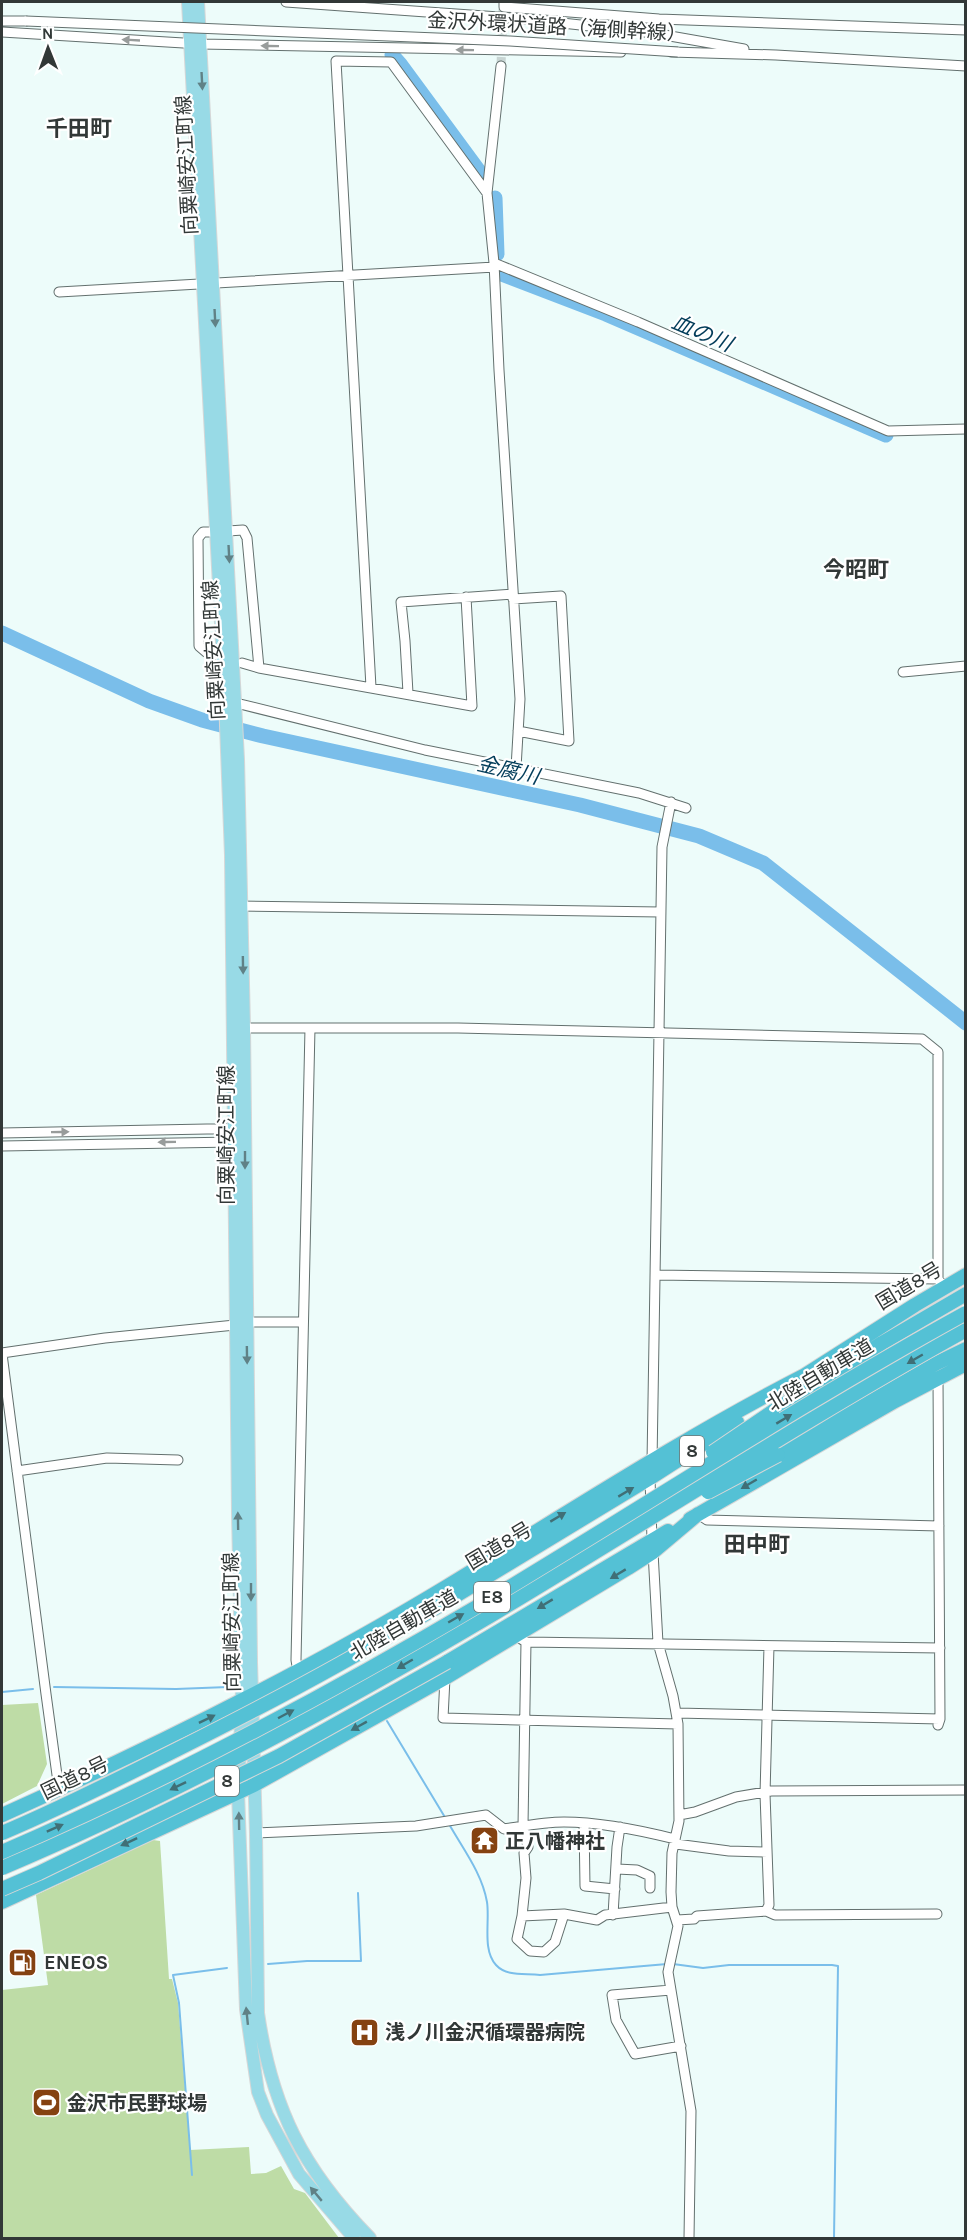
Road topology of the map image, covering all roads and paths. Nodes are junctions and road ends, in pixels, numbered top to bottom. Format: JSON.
{"nodes":[{"id":1,"x":188,"y":2,"type":"edge"},
{"id":2,"x":198,"y":2,"type":"edge"},
{"id":3,"x":286,"y":2,"type":"edge"},
{"id":4,"x":504,"y":2,"type":"edge"},
{"id":5,"x":2,"y":21,"type":"edge"},
{"id":6,"x":966,"y":30,"type":"edge"},
{"id":7,"x":2,"y":32,"type":"edge"},
{"id":8,"x":195,"y":44,"type":"junction"},
{"id":9,"x":678,"y":52,"type":"junction"},
{"id":10,"x":776,"y":55,"type":"junction"},
{"id":11,"x":501,"y":66,"type":"tunnel mouth"},
{"id":12,"x":966,"y":66,"type":"edge"},
{"id":13,"x":487,"y":193,"type":"junction"},
{"id":14,"x":495,"y":265,"type":"junction"},
{"id":15,"x":347,"y":276,"type":"junction"},
{"id":16,"x":207,"y":284,"type":"junction"},
{"id":17,"x":59,"y":292,"type":"dead end"},
{"id":18,"x":966,"y":429,"type":"edge"},
{"id":19,"x":222,"y":531,"type":"junction"},
{"id":20,"x":513,"y":596,"type":"junction"},
{"id":21,"x":466,"y":597,"type":"junction"},
{"id":22,"x":216,"y":655,"type":"dead end"},
{"id":23,"x":242,"y":663,"type":"dead end"},
{"id":24,"x":966,"y":666,"type":"edge"},
{"id":25,"x":259,"y":668,"type":"junction"},
{"id":26,"x":903,"y":672,"type":"dead end"},
{"id":27,"x":371,"y":687,"type":"junction"},
{"id":28,"x":408,"y":693,"type":"junction"},
{"id":29,"x":230,"y":701,"type":"junction"},
{"id":30,"x":518,"y":731,"type":"junction"},
{"id":31,"x":516,"y":768,"type":"junction"},
{"id":32,"x":671,"y":804,"type":"junction"},
{"id":33,"x":686,"y":808,"type":"dead end"},
{"id":34,"x":236,"y":906,"type":"junction"},
{"id":35,"x":660,"y":912,"type":"junction"},
{"id":36,"x":238,"y":1028,"type":"junction"},
{"id":37,"x":310,"y":1028,"type":"junction"},
{"id":38,"x":658,"y":1033,"type":"junction"},
{"id":39,"x":2,"y":1133,"type":"edge"},
{"id":40,"x":238,"y":1136,"type":"junction"},
{"id":41,"x":2,"y":1146,"type":"edge"},
{"id":42,"x":655,"y":1275,"type":"junction"},
{"id":43,"x":966,"y":1275,"type":"edge"},
{"id":44,"x":941,"y":1283,"type":"junction"},
{"id":45,"x":966,"y":1293,"type":"edge"},
{"id":46,"x":966,"y":1313,"type":"edge"},
{"id":47,"x":303,"y":1322,"type":"junction"},
{"id":48,"x":241,"y":1324,"type":"junction"},
{"id":49,"x":966,"y":1330,"type":"edge"},
{"id":50,"x":966,"y":1350,"type":"edge"},
{"id":51,"x":2,"y":1353,"type":"edge"},
{"id":52,"x":966,"y":1364,"type":"edge"},
{"id":53,"x":809,"y":1373,"type":"junction"},
{"id":54,"x":938,"y":1378,"type":"junction"},
{"id":55,"x":178,"y":1460,"type":"dead end"},
{"id":56,"x":652,"y":1462,"type":"junction"},
{"id":57,"x":17,"y":1471,"type":"junction"},
{"id":58,"x":650,"y":1478,"type":"junction"},
{"id":59,"x":698,"y":1514,"type":"junction"},
{"id":60,"x":939,"y":1526,"type":"junction"},
{"id":61,"x":652,"y":1546,"type":"junction"},
{"id":62,"x":573,"y":1548,"type":"junction"},
{"id":63,"x":542,"y":1584,"type":"junction"},
{"id":64,"x":521,"y":1639,"type":"junction"},
{"id":65,"x":658,"y":1642,"type":"junction"},
{"id":66,"x":769,"y":1646,"type":"junction"},
{"id":67,"x":940,"y":1648,"type":"junction"},
{"id":68,"x":298,"y":1672,"type":"junction"},
{"id":69,"x":445,"y":1678,"type":"junction"},
{"id":70,"x":247,"y":1698,"type":"junction"},
{"id":71,"x":677,"y":1713,"type":"junction"},
{"id":72,"x":768,"y":1716,"type":"junction"},
{"id":73,"x":525,"y":1721,"type":"junction"},
{"id":74,"x":678,"y":1724,"type":"junction"},
{"id":75,"x":254,"y":1785,"type":"junction"},
{"id":76,"x":62,"y":1788,"type":"junction"},
{"id":77,"x":966,"y":1790,"type":"edge"},
{"id":78,"x":238,"y":1792,"type":"junction"},
{"id":79,"x":765,"y":1794,"type":"junction"},
{"id":80,"x":2,"y":1815,"type":"edge"},
{"id":81,"x":679,"y":1815,"type":"junction"},
{"id":82,"x":584,"y":1823,"type":"junction"},
{"id":83,"x":523,"y":1826,"type":"junction"},
{"id":84,"x":620,"y":1827,"type":"junction"},
{"id":85,"x":2,"y":1833,"type":"edge"},
{"id":86,"x":256,"y":1833,"type":"junction"},
{"id":87,"x":675,"y":1839,"type":"junction"},
{"id":88,"x":2,"y":1852,"type":"edge"},
{"id":89,"x":767,"y":1852,"type":"junction"},
{"id":90,"x":2,"y":1868,"type":"edge"},
{"id":91,"x":617,"y":1869,"type":"junction"},
{"id":92,"x":650,"y":1888,"type":"dead end"},
{"id":93,"x":2,"y":1889,"type":"edge"},
{"id":94,"x":615,"y":1889,"type":"junction"},
{"id":95,"x":2,"y":1902,"type":"edge"},
{"id":96,"x":672,"y":1907,"type":"junction"},
{"id":97,"x":766,"y":1911,"type":"junction"},
{"id":98,"x":564,"y":1914,"type":"junction"},
{"id":99,"x":937,"y":1914,"type":"dead end"},
{"id":100,"x":613,"y":1915,"type":"junction"},
{"id":101,"x":522,"y":1916,"type":"junction"},
{"id":102,"x":677,"y":1920,"type":"junction"},
{"id":103,"x":671,"y":1990,"type":"junction"},
{"id":104,"x":681,"y":2046,"type":"junction"},
{"id":105,"x":309,"y":2165,"type":"junction"},
{"id":106,"x":300,"y":2174,"type":"junction"},
{"id":107,"x":354,"y":2238,"type":"edge"},
{"id":108,"x":370,"y":2238,"type":"edge"},
{"id":109,"x":689,"y":2238,"type":"edge"}],
"edges":[{"from":1,"to":8,"type":"main road","name":"向粟崎安江町線"},
{"from":2,"to":8,"type":"main road","name":"向粟崎安江町線"},
{"from":3,"to":10,"type":"street"},
{"from":4,"to":6,"type":"street"},
{"from":5,"to":9,"type":"street","name":"金沢外環状道路（海側幹線）","bridge":true},
{"from":8,"to":7,"type":"street","one_way":true},
{"from":9,"to":8,"type":"street","one_way":true,"bridge":true},
{"from":8,"to":16,"type":"main road","name":"向粟崎安江町線"},
{"from":9,"to":10,"type":"street","name":"金沢外環状道路（海側幹線）"},
{"from":10,"to":12,"type":"street","name":"金沢外環状道路（海側幹線）"},
{"from":11,"to":13,"type":"street"},
{"from":13,"to":14,"type":"street"},
{"from":13,"to":15,"type":"street"},
{"from":14,"to":15,"type":"street"},
{"from":14,"to":18,"type":"street"},
{"from":14,"to":20,"type":"street"},
{"from":15,"to":16,"type":"street"},
{"from":15,"to":27,"type":"street"},
{"from":16,"to":17,"type":"street"},
{"from":16,"to":19,"type":"main road","name":"向粟崎安江町線"},
{"from":19,"to":22,"type":"street"},
{"from":19,"to":25,"type":"street"},
{"from":19,"to":29,"type":"main road","name":"向粟崎安江町線"},
{"from":20,"to":21,"type":"street"},
{"from":20,"to":30,"type":"street"},
{"from":20,"to":30,"type":"street"},
{"from":21,"to":28,"type":"street"},
{"from":21,"to":28,"type":"street"},
{"from":23,"to":25,"type":"street"},
{"from":24,"to":26,"type":"street"},
{"from":25,"to":27,"type":"street"},
{"from":27,"to":28,"type":"street"},
{"from":29,"to":31,"type":"street"},
{"from":29,"to":34,"type":"main road","name":"向粟崎安江町線"},
{"from":30,"to":31,"type":"street"},
{"from":31,"to":32,"type":"street"},
{"from":32,"to":33,"type":"street"},
{"from":32,"to":35,"type":"street"},
{"from":34,"to":35,"type":"street"},
{"from":34,"to":36,"type":"main road","name":"向粟崎安江町線"},
{"from":35,"to":38,"type":"street"},
{"from":36,"to":37,"type":"street"},
{"from":36,"to":40,"type":"main road","name":"向粟崎安江町線"},
{"from":37,"to":38,"type":"street"},
{"from":37,"to":47,"type":"street"},
{"from":38,"to":42,"type":"street"},
{"from":38,"to":44,"type":"street"},
{"from":39,"to":40,"type":"street","one_way":true},
{"from":40,"to":41,"type":"street","one_way":true},
{"from":40,"to":48,"type":"main road","name":"向粟崎安江町線"},
{"from":42,"to":44,"type":"street"},
{"from":42,"to":56,"type":"street"},
{"from":43,"to":44,"type":"highway","name":"国道8号","number":"8"},
{"from":44,"to":53,"type":"highway","name":"国道8号","number":"8"},
{"from":45,"to":62,"type":"highway","bridge":true},
{"from":62,"to":46,"type":"highway","name":"北陸自動車道","number":"E8","one_way":true,"bridge":true},
{"from":47,"to":48,"type":"street"},
{"from":47,"to":68,"type":"street"},
{"from":48,"to":51,"type":"street"},
{"from":48,"to":70,"type":"main road","name":"向粟崎安江町線"},
{"from":49,"to":63,"type":"highway","name":"北陸自動車道","number":"E8","one_way":true,"bridge":true},
{"from":50,"to":63,"type":"highway","bridge":true},
{"from":51,"to":57,"type":"street"},
{"from":52,"to":54,"type":"highway"},
{"from":53,"to":56,"type":"highway"},
{"from":53,"to":58,"type":"highway","name":"国道8号","number":"8"},
{"from":54,"to":59,"type":"highway","one_way":true},
{"from":54,"to":60,"type":"street"},
{"from":55,"to":57,"type":"street"},
{"from":68,"to":56,"type":"highway","one_way":true},
{"from":57,"to":76,"type":"street"},
{"from":58,"to":61,"type":"street"},
{"from":85,"to":58,"type":"highway","name":"国道8号","number":"8","one_way":true,"bridge":true},
{"from":59,"to":60,"type":"street"},
{"from":59,"to":61,"type":"highway"},
{"from":60,"to":67,"type":"street"},
{"from":61,"to":64,"type":"highway","one_way":true},
{"from":61,"to":65,"type":"street"},
{"from":61,"to":93,"type":"highway","number":"8","one_way":true,"bridge":true},
{"from":88,"to":62,"type":"highway","name":"北陸自動車道","number":"E8","one_way":true,"bridge":true},
{"from":63,"to":90,"type":"highway","name":"北陸自動車道","number":"E8","one_way":true,"bridge":true},
{"from":64,"to":65,"type":"street"},
{"from":64,"to":69,"type":"highway"},
{"from":64,"to":73,"type":"street"},
{"from":65,"to":66,"type":"street"},
{"from":65,"to":71,"type":"street"},
{"from":66,"to":67,"type":"street"},
{"from":66,"to":72,"type":"street"},
{"from":67,"to":72,"type":"street"},
{"from":68,"to":70,"type":"highway"},
{"from":69,"to":73,"type":"street"},
{"from":69,"to":75,"type":"highway","one_way":true},
{"from":70,"to":75,"type":"main road","name":"向粟崎安江町線"},
{"from":76,"to":70,"type":"highway","one_way":true},
{"from":70,"to":78,"type":"main road","name":"向粟崎安江町線"},
{"from":71,"to":72,"type":"street"},
{"from":71,"to":74,"type":"street"},
{"from":72,"to":79,"type":"street"},
{"from":73,"to":74,"type":"street"},
{"from":73,"to":83,"type":"street"},
{"from":74,"to":81,"type":"street"},
{"from":75,"to":78,"type":"highway"},
{"from":75,"to":86,"type":"main road","name":"向粟崎安江町線"},
{"from":76,"to":80,"type":"highway"},
{"from":77,"to":79,"type":"street"},
{"from":78,"to":95,"type":"highway","one_way":true},
{"from":106,"to":78,"type":"main road","name":"向粟崎安江町線","one_way":true},
{"from":79,"to":81,"type":"street"},
{"from":79,"to":89,"type":"street"},
{"from":81,"to":87,"type":"street"},
{"from":82,"to":83,"type":"street"},
{"from":82,"to":84,"type":"street"},
{"from":82,"to":94,"type":"street"},
{"from":83,"to":86,"type":"street"},
{"from":83,"to":101,"type":"street"},
{"from":84,"to":87,"type":"street"},
{"from":84,"to":91,"type":"street"},
{"from":86,"to":105,"type":"main road","name":"向粟崎安江町線"},
{"from":87,"to":89,"type":"street"},
{"from":87,"to":96,"type":"street"},
{"from":89,"to":97,"type":"street"},
{"from":91,"to":92,"type":"street"},
{"from":91,"to":94,"type":"street"},
{"from":94,"to":100,"type":"street"},
{"from":96,"to":100,"type":"street"},
{"from":96,"to":102,"type":"street"},
{"from":97,"to":99,"type":"street"},
{"from":97,"to":102,"type":"street"},
{"from":98,"to":100,"type":"street"},
{"from":98,"to":101,"type":"street"},
{"from":98,"to":101,"type":"street"},
{"from":102,"to":103,"type":"street"},
{"from":103,"to":104,"type":"street"},
{"from":103,"to":104,"type":"street"},
{"from":104,"to":109,"type":"street"},
{"from":105,"to":106,"type":"street"},
{"from":105,"to":108,"type":"main road","name":"向粟崎安江町線"},
{"from":107,"to":106,"type":"main road","name":"向粟崎安江町線","one_way":true}]}
